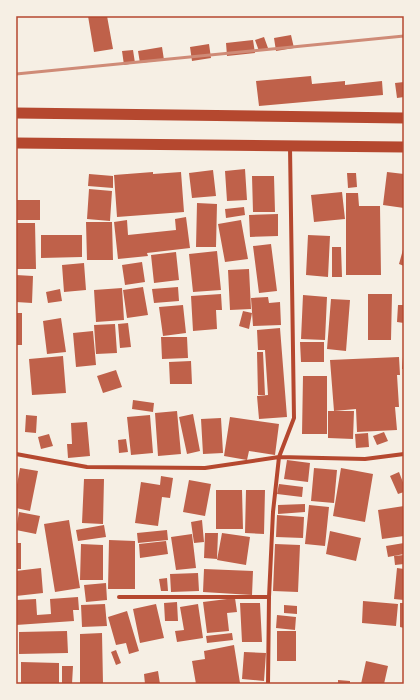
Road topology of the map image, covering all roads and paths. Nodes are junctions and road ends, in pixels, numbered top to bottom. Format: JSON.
{"nodes":[{"id":1,"x":16,"y":112,"type":"edge"},
{"id":2,"x":404,"y":118,"type":"edge"},
{"id":3,"x":16,"y":143,"type":"edge"},
{"id":4,"x":290,"y":147,"type":"junction"},
{"id":5,"x":404,"y":147,"type":"edge"},
{"id":6,"x":16,"y":454,"type":"edge"},
{"id":7,"x":404,"y":454,"type":"edge"},
{"id":8,"x":279,"y":457,"type":"junction"},
{"id":9,"x":269,"y":596,"type":"junction"},
{"id":10,"x":119,"y":597,"type":"dead end"},
{"id":11,"x":268,"y":684,"type":"edge"}],
"edges":[{"from":1,"to":2,"type":"highway"},
{"from":3,"to":4,"type":"highway"},
{"from":4,"to":5,"type":"highway"},
{"from":4,"to":8,"type":"street"},
{"from":6,"to":8,"type":"street"},
{"from":7,"to":8,"type":"street"},
{"from":8,"to":9,"type":"street"},
{"from":9,"to":10,"type":"street"},
{"from":9,"to":11,"type":"street"}]}
